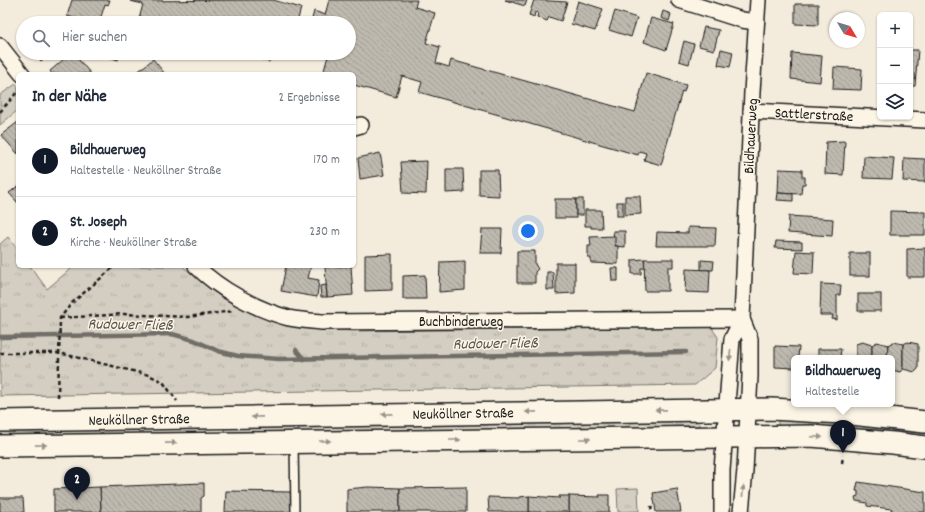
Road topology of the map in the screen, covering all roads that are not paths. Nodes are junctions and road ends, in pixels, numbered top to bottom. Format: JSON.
{"nodes":[{"id":1,"x":679,"y":0,"type":"edge"},
{"id":2,"x":758,"y":0,"type":"edge"},
{"id":3,"x":756,"y":22,"type":"junction"},
{"id":4,"x":0,"y":46,"type":"edge"},
{"id":5,"x":20,"y":72,"type":"edge"},
{"id":6,"x":751,"y":111,"type":"junction"},
{"id":7,"x":925,"y":120,"type":"edge"},
{"id":8,"x":198,"y":268,"type":"edge"},
{"id":9,"x":742,"y":319,"type":"junction"},
{"id":10,"x":726,"y":410,"type":"junction"},
{"id":11,"x":748,"y":410,"type":"junction"},
{"id":12,"x":215,"y":417,"type":"junction"},
{"id":13,"x":0,"y":421,"type":"edge"},
{"id":14,"x":925,"y":422,"type":"edge"},
{"id":15,"x":724,"y":438,"type":"junction"},
{"id":16,"x":747,"y":438,"type":"junction"},
{"id":17,"x":294,"y":441,"type":"junction"},
{"id":18,"x":216,"y":442,"type":"junction"},
{"id":19,"x":0,"y":446,"type":"edge"},
{"id":20,"x":925,"y":447,"type":"edge"},
{"id":21,"x":295,"y":512,"type":"edge"},
{"id":22,"x":722,"y":512,"type":"edge"},
{"id":23,"x":741,"y":512,"type":"edge"}],
"edges":[{"from":1,"to":3,"type":"street"},
{"from":2,"to":3,"type":"street","name":"Bildhauerweg"},
{"from":3,"to":6,"type":"street","name":"Bildhauerweg"},
{"from":4,"to":5,"type":"street"},
{"from":6,"to":7,"type":"street","name":"Sattlerstraße"},
{"from":6,"to":9,"type":"street","name":"Bildhauerweg"},
{"from":8,"to":9,"type":"street","name":"Buchbinderweg"},
{"from":9,"to":10,"type":"street","name":"Bildhauerweg","one_way":true},
{"from":9,"to":11,"type":"street","name":"Bildhauerweg"},
{"from":10,"to":11,"type":"main road","name":"Neuköllner Straße"},
{"from":10,"to":12,"type":"main road","name":"Neuköllner Straße","one_way":true},
{"from":10,"to":15,"type":"street","name":"Bildhauerweg"},
{"from":11,"to":14,"type":"main road","name":"Neuköllner Straße"},
{"from":11,"to":16,"type":"street","name":"Bildhauerweg"},
{"from":12,"to":13,"type":"main road","name":"Neuköllner Straße"},
{"from":12,"to":18,"type":"main road"},
{"from":15,"to":16,"type":"main road","name":"Neuköllner Straße"},
{"from":17,"to":15,"type":"main road","name":"Neuköllner Straße","one_way":true},
{"from":15,"to":22,"type":"street","name":"Bildhauerweg"},
{"from":16,"to":20,"type":"main road","name":"Neuköllner Straße","one_way":true},
{"from":23,"to":16,"type":"street","name":"Bildhauerweg","one_way":true},
{"from":17,"to":18,"type":"main road","name":"Neuköllner Straße"},
{"from":17,"to":21,"type":"lane"},
{"from":19,"to":18,"type":"main road","name":"Neuköllner Straße","one_way":true}]}
